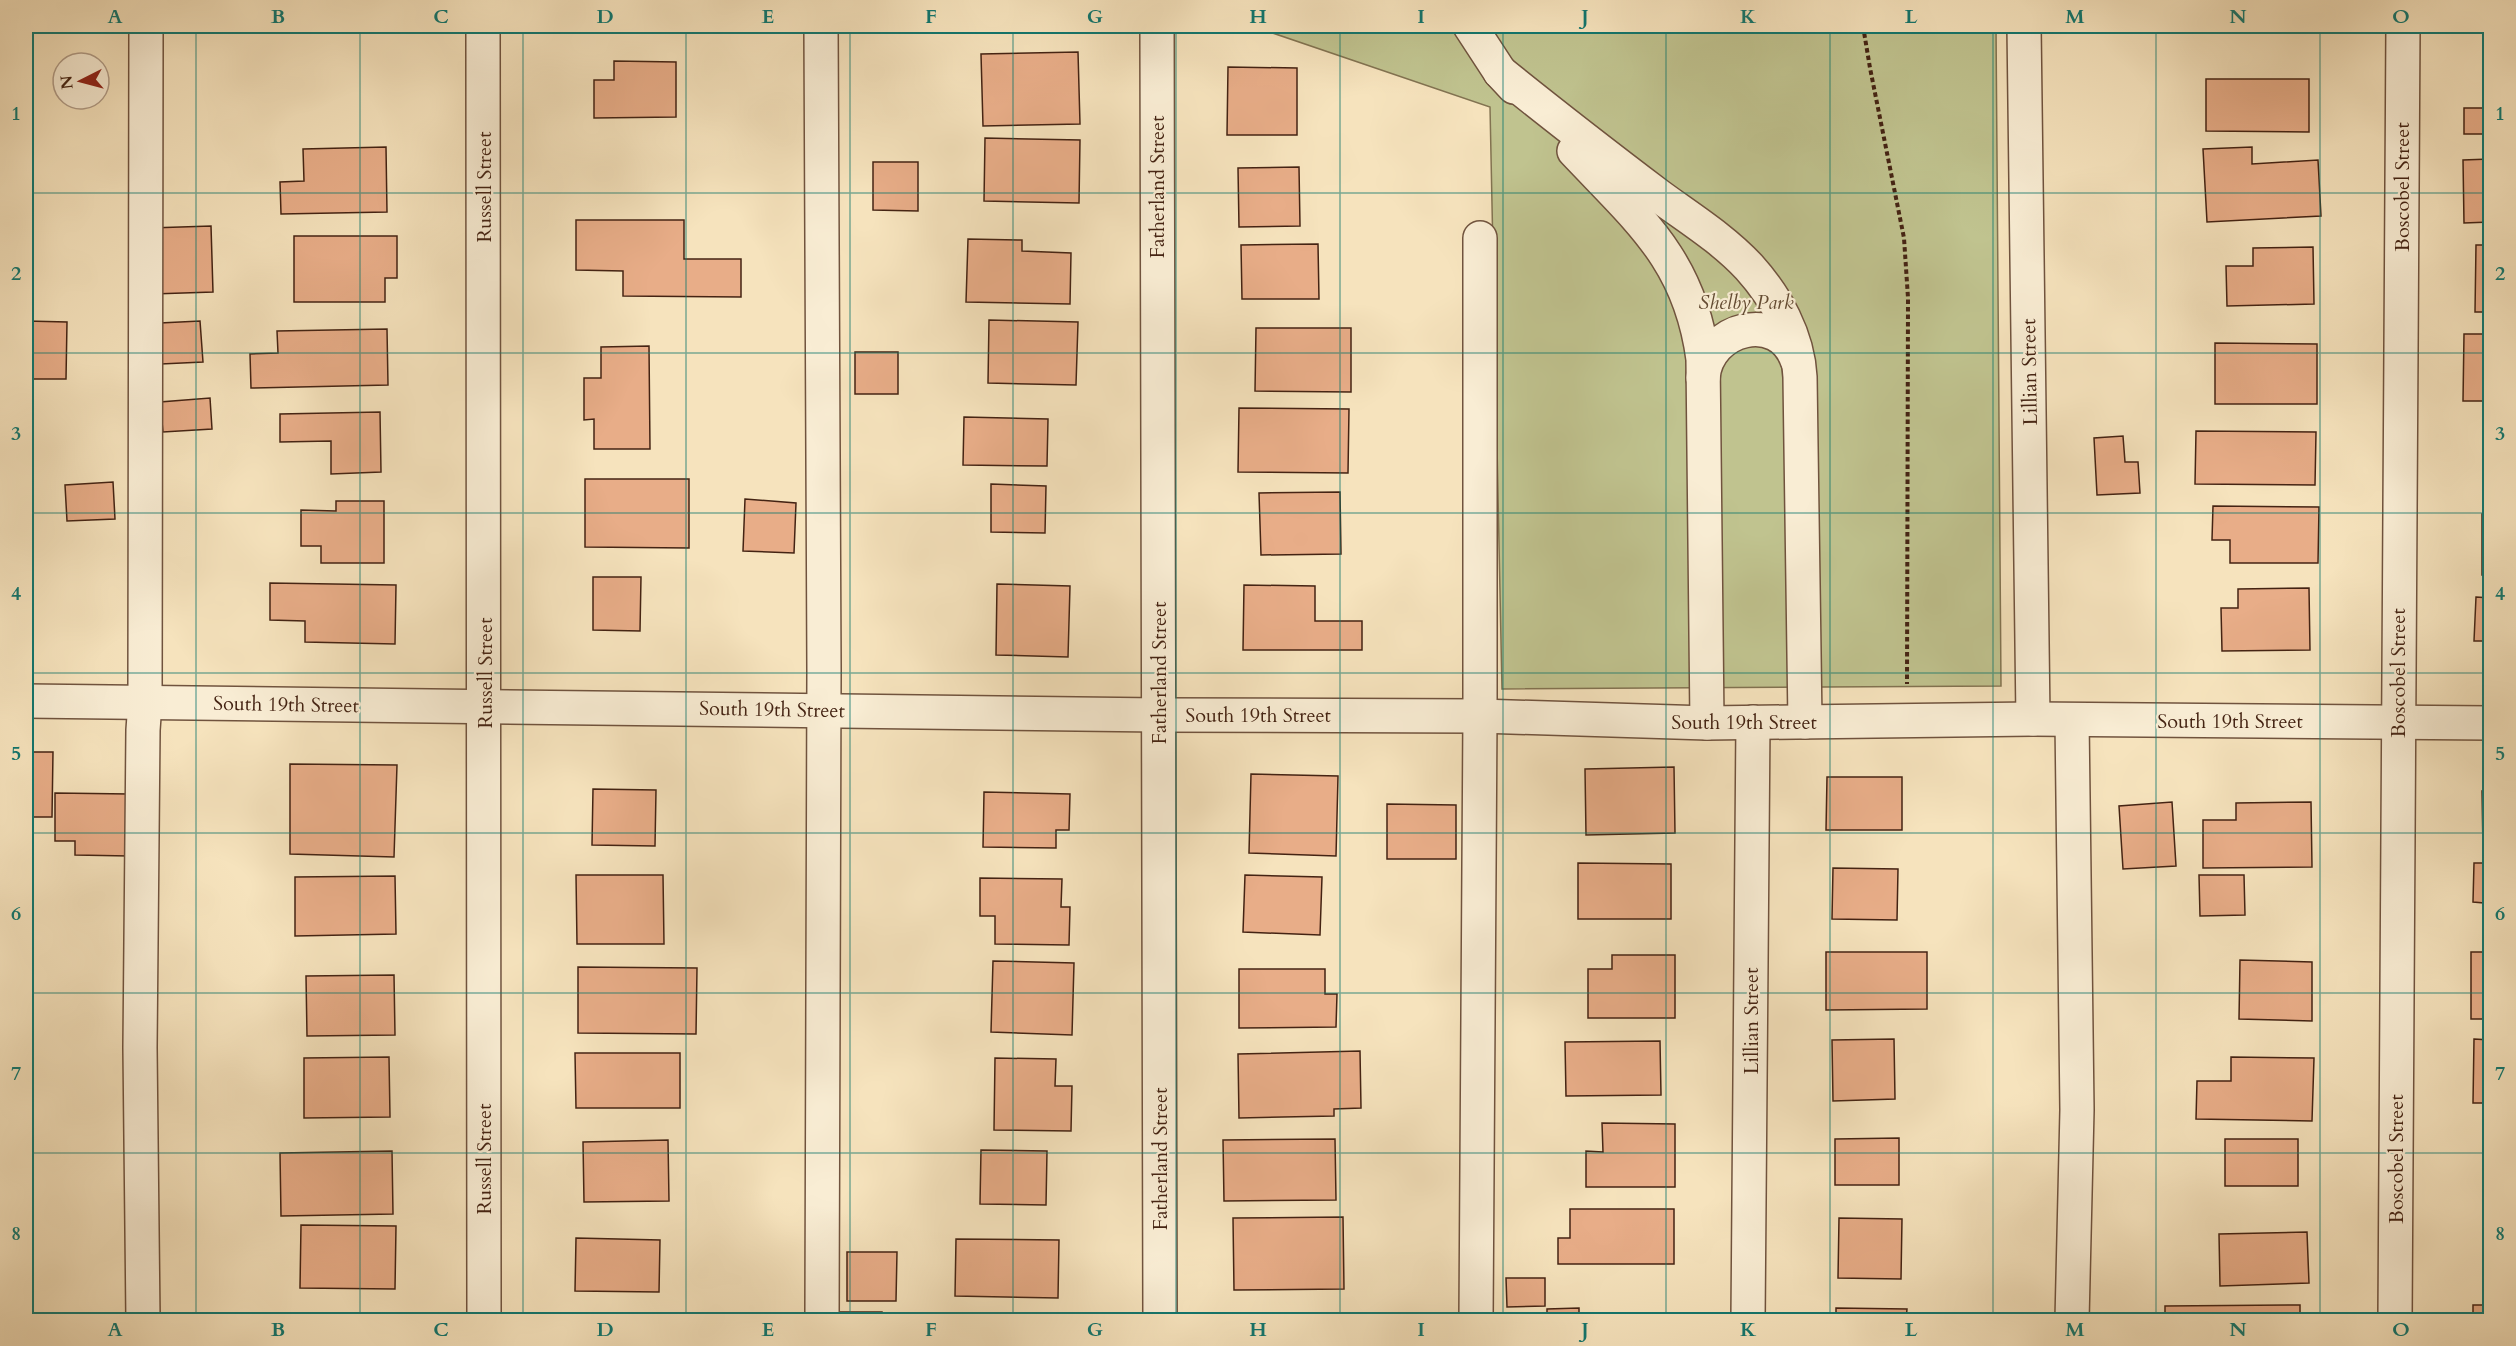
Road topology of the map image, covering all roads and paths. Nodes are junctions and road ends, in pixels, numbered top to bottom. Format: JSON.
{"nodes":[{"id":1,"x":146,"y":26,"type":"edge"},
{"id":2,"x":483,"y":26,"type":"edge"},
{"id":3,"x":821,"y":26,"type":"edge"},
{"id":4,"x":1157,"y":26,"type":"edge"},
{"id":5,"x":1470,"y":26,"type":"edge"},
{"id":6,"x":1863,"y":26,"type":"edge"},
{"id":7,"x":2024,"y":26,"type":"edge"},
{"id":8,"x":2403,"y":26,"type":"edge"},
{"id":9,"x":1500,"y":72,"type":"junction"},
{"id":10,"x":1480,"y":238,"type":"dead end"},
{"id":11,"x":1800,"y":377,"type":"junction"},
{"id":12,"x":1703,"y":383,"type":"junction"},
{"id":13,"x":26,"y":701,"type":"edge"},
{"id":14,"x":145,"y":702,"type":"junction"},
{"id":15,"x":485,"y":706,"type":"junction"},
{"id":16,"x":824,"y":710,"type":"junction"},
{"id":17,"x":1159,"y":715,"type":"junction"},
{"id":18,"x":1480,"y":716,"type":"junction"},
{"id":19,"x":2033,"y":719,"type":"junction"},
{"id":20,"x":2072,"y":720,"type":"junction"},
{"id":21,"x":1906,"y":721,"type":"junction"},
{"id":22,"x":1753,"y":722,"type":"junction"},
{"id":23,"x":1804,"y":722,"type":"junction"},
{"id":24,"x":1707,"y":723,"type":"junction"},
{"id":25,"x":2398,"y":723,"type":"junction"},
{"id":26,"x":2490,"y":723,"type":"edge"},
{"id":27,"x":143,"y":1320,"type":"edge"},
{"id":28,"x":484,"y":1320,"type":"edge"},
{"id":29,"x":822,"y":1320,"type":"edge"},
{"id":30,"x":1160,"y":1320,"type":"edge"},
{"id":31,"x":1476,"y":1320,"type":"edge"},
{"id":32,"x":1748,"y":1320,"type":"edge"},
{"id":33,"x":2072,"y":1320,"type":"edge"},
{"id":34,"x":2395,"y":1320,"type":"edge"}],
"edges":[{"from":1,"to":14,"type":"street"},
{"from":2,"to":15,"type":"street","name":"Russell Street"},
{"from":3,"to":16,"type":"street"},
{"from":4,"to":17,"type":"street","name":"Fatherland Street"},
{"from":5,"to":9,"type":"street"},
{"from":6,"to":21,"type":"path"},
{"from":7,"to":19,"type":"street","name":"Lillian Street"},
{"from":8,"to":25,"type":"street","name":"Boscobel Street"},
{"from":9,"to":11,"type":"street"},
{"from":9,"to":12,"type":"street"},
{"from":10,"to":18,"type":"street"},
{"from":11,"to":12,"type":"street"},
{"from":11,"to":23,"type":"street"},
{"from":12,"to":24,"type":"street"},
{"from":13,"to":14,"type":"street","name":"South 19th Street"},
{"from":14,"to":15,"type":"street","name":"South 19th Street"},
{"from":14,"to":27,"type":"street"},
{"from":15,"to":16,"type":"street","name":"South 19th Street"},
{"from":15,"to":28,"type":"street","name":"Russell Street"},
{"from":16,"to":17,"type":"street","name":"South 19th Street"},
{"from":16,"to":29,"type":"street"},
{"from":17,"to":18,"type":"street","name":"South 19th Street"},
{"from":17,"to":30,"type":"street","name":"Fatherland Street"},
{"from":18,"to":24,"type":"street","name":"South 19th Street"},
{"from":18,"to":31,"type":"street"},
{"from":19,"to":20,"type":"street","name":"South 19th Street"},
{"from":19,"to":21,"type":"street","name":"South 19th Street"},
{"from":20,"to":25,"type":"street","name":"South 19th Street"},
{"from":20,"to":33,"type":"street"},
{"from":21,"to":23,"type":"street","name":"South 19th Street"},
{"from":22,"to":23,"type":"street","name":"South 19th Street"},
{"from":22,"to":24,"type":"street","name":"South 19th Street"},
{"from":22,"to":32,"type":"street","name":"Lillian Street"},
{"from":25,"to":26,"type":"street","name":"South 19th Street"},
{"from":25,"to":34,"type":"street","name":"Boscobel Street"}]}
